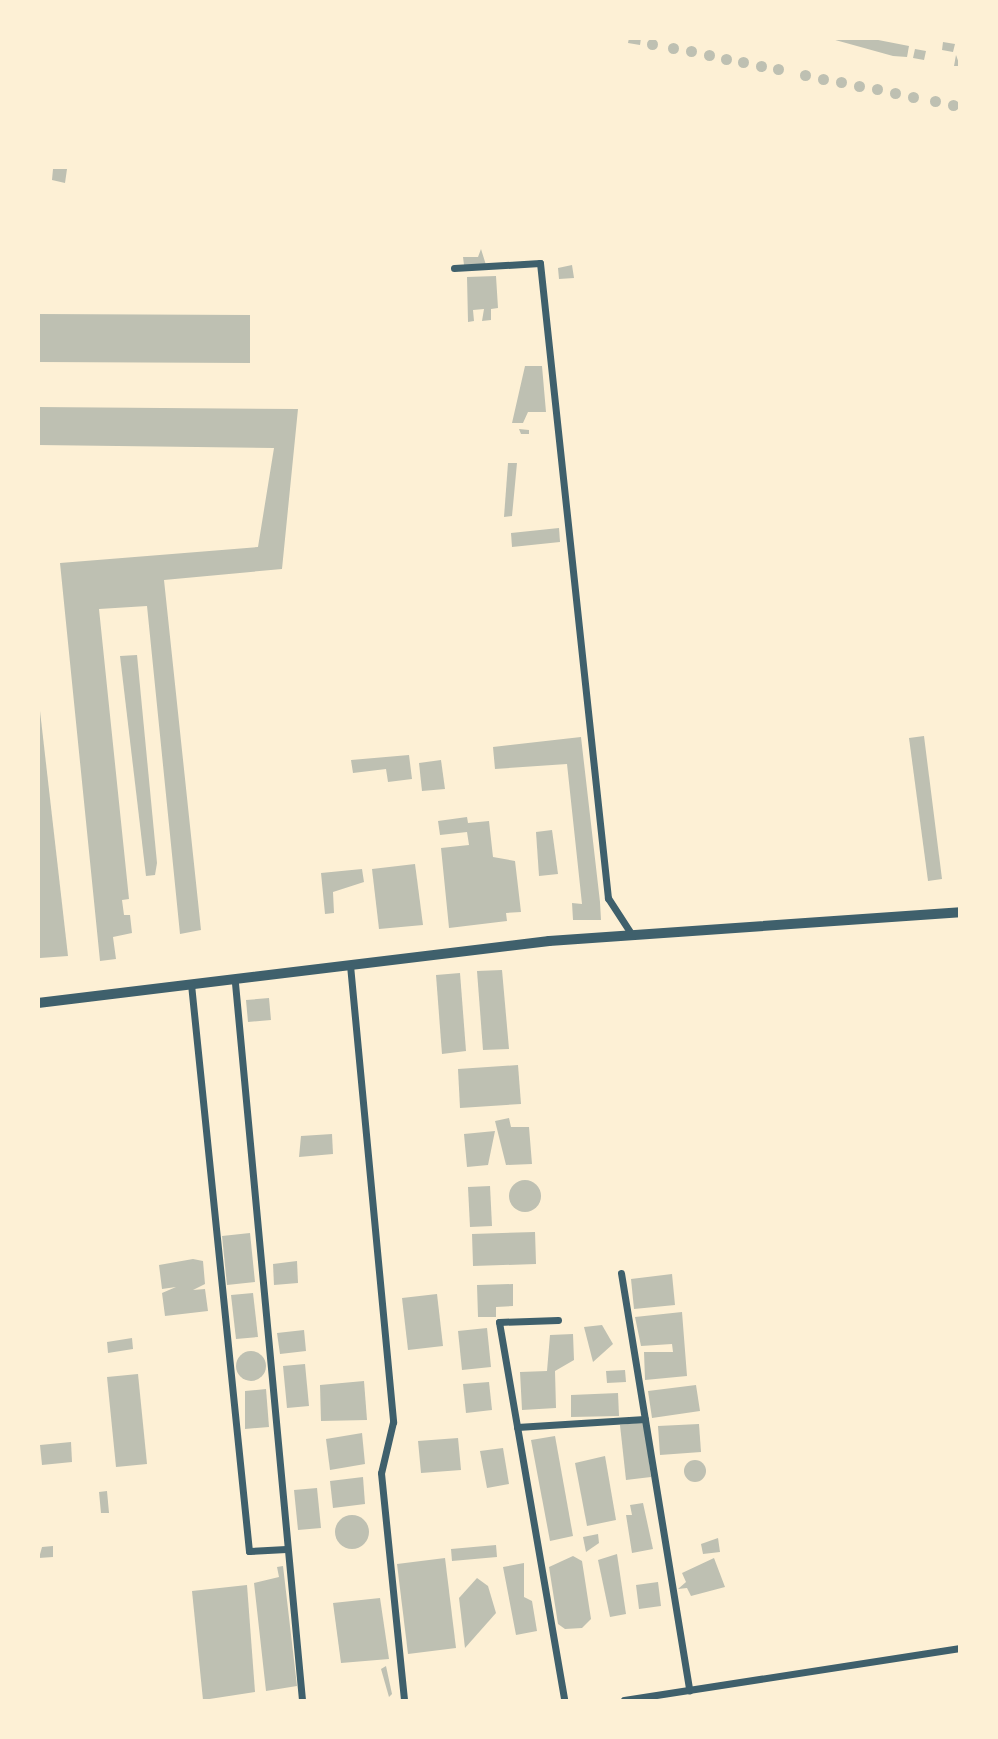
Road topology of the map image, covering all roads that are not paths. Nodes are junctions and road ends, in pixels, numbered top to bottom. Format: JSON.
{"nodes":[{"id":1,"x":454,"y":268,"type":"dead end"},
{"id":2,"x":960,"y":912,"type":"edge"},
{"id":3,"x":632,"y":935,"type":"junction"},
{"id":4,"x":350,"y":965,"type":"junction"},
{"id":5,"x":235,"y":983,"type":"junction"},
{"id":6,"x":191,"y":984,"type":"junction"},
{"id":7,"x":38,"y":1003,"type":"edge"},
{"id":8,"x":621,"y":1273,"type":"dead end"},
{"id":9,"x":558,"y":1320,"type":"dead end"},
{"id":10,"x":645,"y":1419,"type":"junction"},
{"id":11,"x":517,"y":1427,"type":"junction"},
{"id":12,"x":286,"y":1549,"type":"junction"},
{"id":13,"x":960,"y":1648,"type":"edge"},
{"id":14,"x":689,"y":1690,"type":"junction"},
{"id":15,"x":302,"y":1700,"type":"edge"},
{"id":16,"x":404,"y":1700,"type":"edge"},
{"id":17,"x":564,"y":1700,"type":"edge"},
{"id":18,"x":624,"y":1700,"type":"edge"}],
"edges":[{"from":1,"to":3,"type":"street"},
{"from":2,"to":3,"type":"street"},
{"from":3,"to":4,"type":"street"},
{"from":4,"to":5,"type":"street"},
{"from":4,"to":16,"type":"street"},
{"from":5,"to":6,"type":"street"},
{"from":5,"to":12,"type":"street"},
{"from":6,"to":7,"type":"street"},
{"from":6,"to":12,"type":"street"},
{"from":8,"to":10,"type":"street"},
{"from":9,"to":11,"type":"street"},
{"from":10,"to":11,"type":"street"},
{"from":10,"to":14,"type":"street"},
{"from":11,"to":17,"type":"street"},
{"from":12,"to":15,"type":"street"},
{"from":13,"to":14,"type":"street"},
{"from":14,"to":18,"type":"street"}]}
